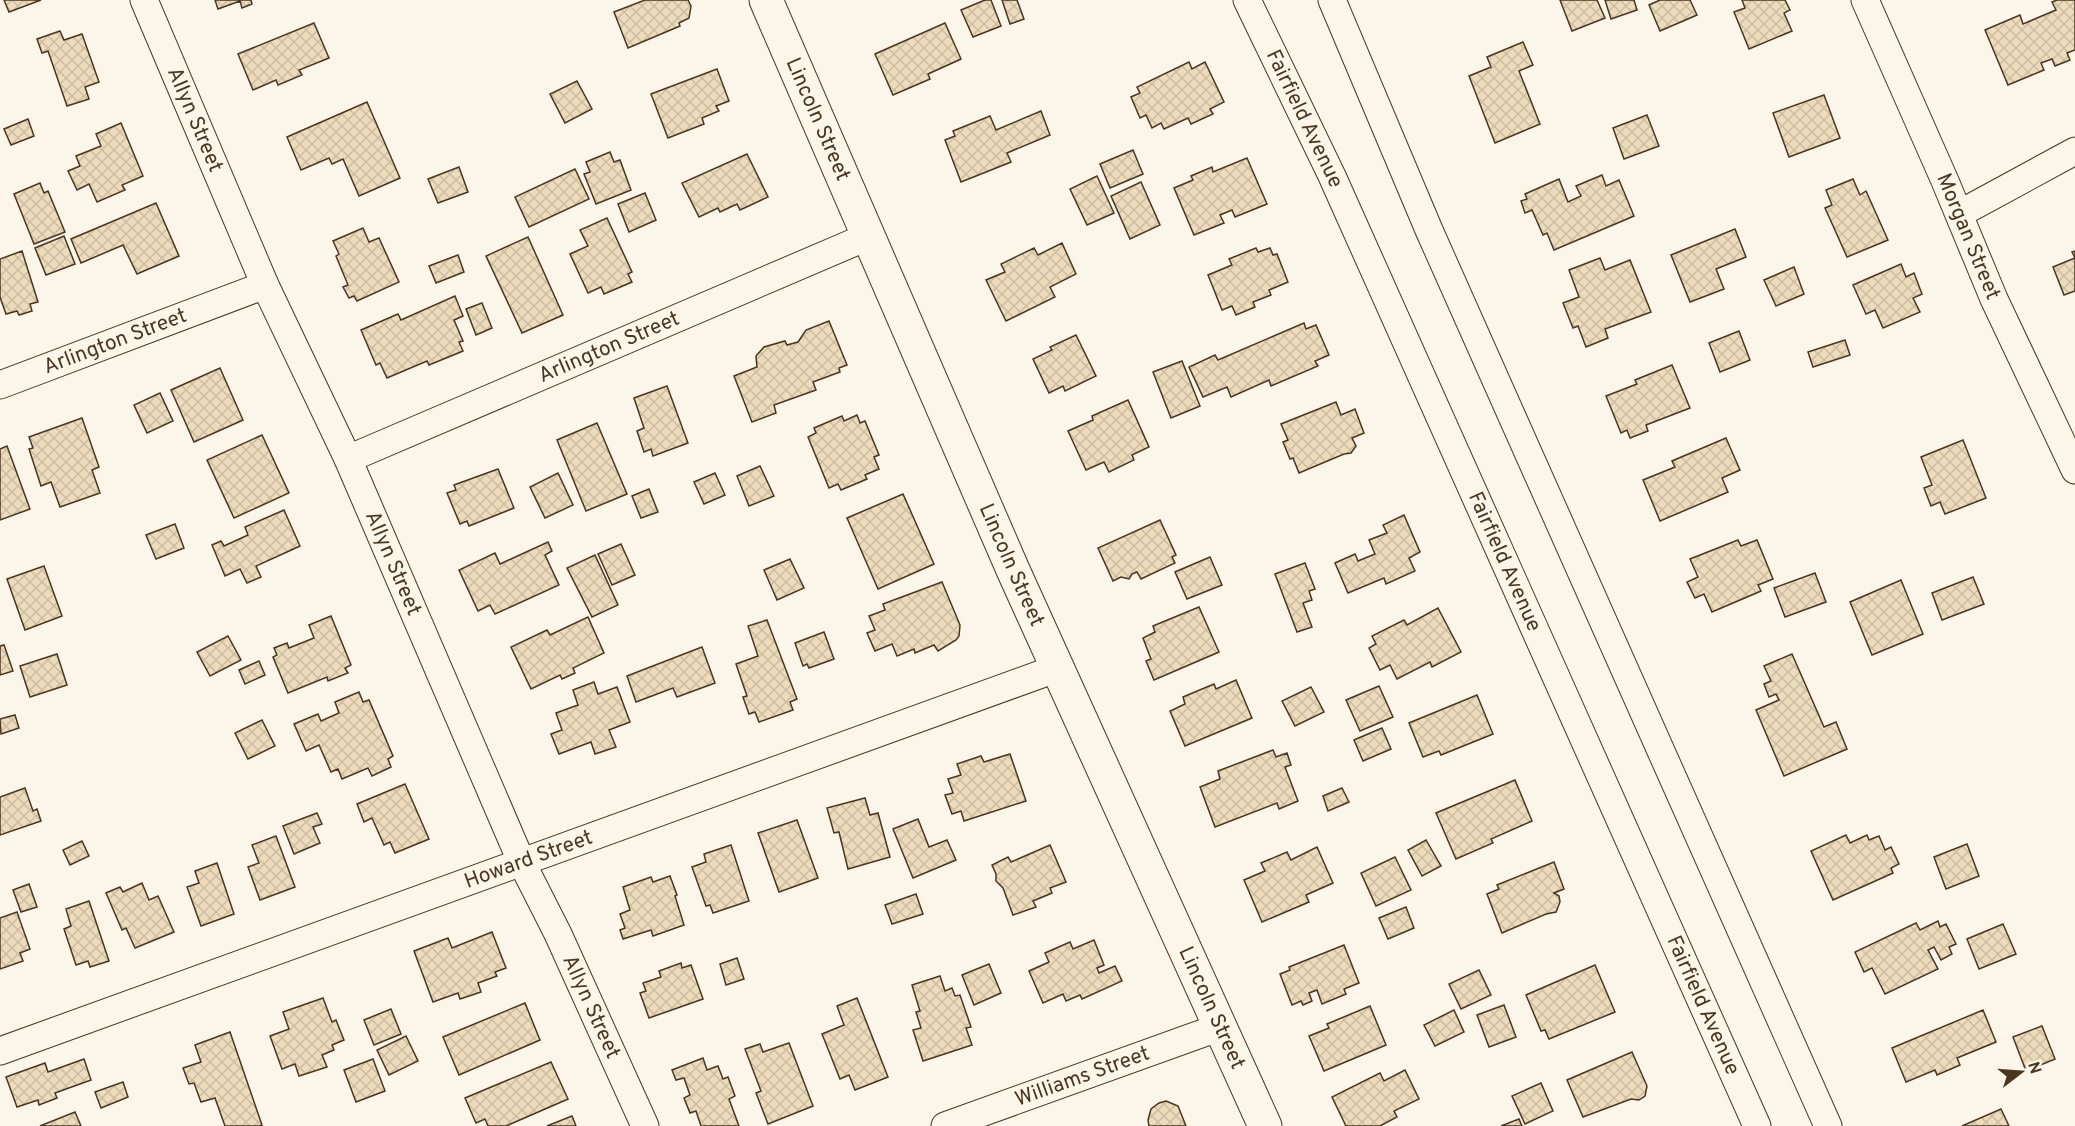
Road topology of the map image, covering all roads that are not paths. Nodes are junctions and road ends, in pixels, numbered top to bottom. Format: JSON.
{"nodes":[{"id":1,"x":144,"y":0,"type":"edge"},
{"id":2,"x":766,"y":0,"type":"edge"},
{"id":3,"x":1247,"y":0,"type":"edge"},
{"id":4,"x":1332,"y":0,"type":"edge"},
{"id":5,"x":1865,"y":0,"type":"edge"},
{"id":6,"x":2075,"y":152,"type":"edge"},
{"id":7,"x":1959,"y":214,"type":"junction"},
{"id":8,"x":869,"y":236,"type":"junction"},
{"id":9,"x":265,"y":285,"type":"junction"},
{"id":10,"x":0,"y":385,"type":"edge"},
{"id":11,"x":348,"y":459,"type":"junction"},
{"id":12,"x":2075,"y":470,"type":"edge"},
{"id":13,"x":1058,"y":668,"type":"junction"},
{"id":14,"x":521,"y":861,"type":"junction"},
{"id":15,"x":1220,"y":1027,"type":"junction"},
{"id":16,"x":0,"y":1051,"type":"edge"},
{"id":17,"x":645,"y":1126,"type":"edge"},
{"id":18,"x":945,"y":1126,"type":"edge"},
{"id":19,"x":1265,"y":1126,"type":"edge"},
{"id":20,"x":1757,"y":1126,"type":"edge"},
{"id":21,"x":1828,"y":1126,"type":"edge"}],
"edges":[{"from":1,"to":9,"type":"street","name":"Allyn Street"},
{"from":2,"to":8,"type":"main road","name":"Lincoln Street"},
{"from":3,"to":20,"type":"street","name":"Fairfield Avenue"},
{"from":4,"to":21,"type":"street"},
{"from":5,"to":7,"type":"street","name":"Morgan Street"},
{"from":6,"to":7,"type":"street"},
{"from":7,"to":12,"type":"street","name":"Morgan Street"},
{"from":8,"to":11,"type":"street","name":"Arlington Street"},
{"from":8,"to":13,"type":"main road","name":"Lincoln Street"},
{"from":9,"to":10,"type":"street","name":"Arlington Street"},
{"from":9,"to":11,"type":"street","name":"Allyn Street"},
{"from":11,"to":14,"type":"street","name":"Allyn Street"},
{"from":13,"to":14,"type":"street","name":"Howard Street"},
{"from":13,"to":15,"type":"main road","name":"Lincoln Street"},
{"from":14,"to":16,"type":"street","name":"Howard Street"},
{"from":14,"to":17,"type":"street","name":"Allyn Street"},
{"from":15,"to":18,"type":"street","name":"Williams Street"},
{"from":15,"to":19,"type":"main road","name":"Lincoln Street"}]}
